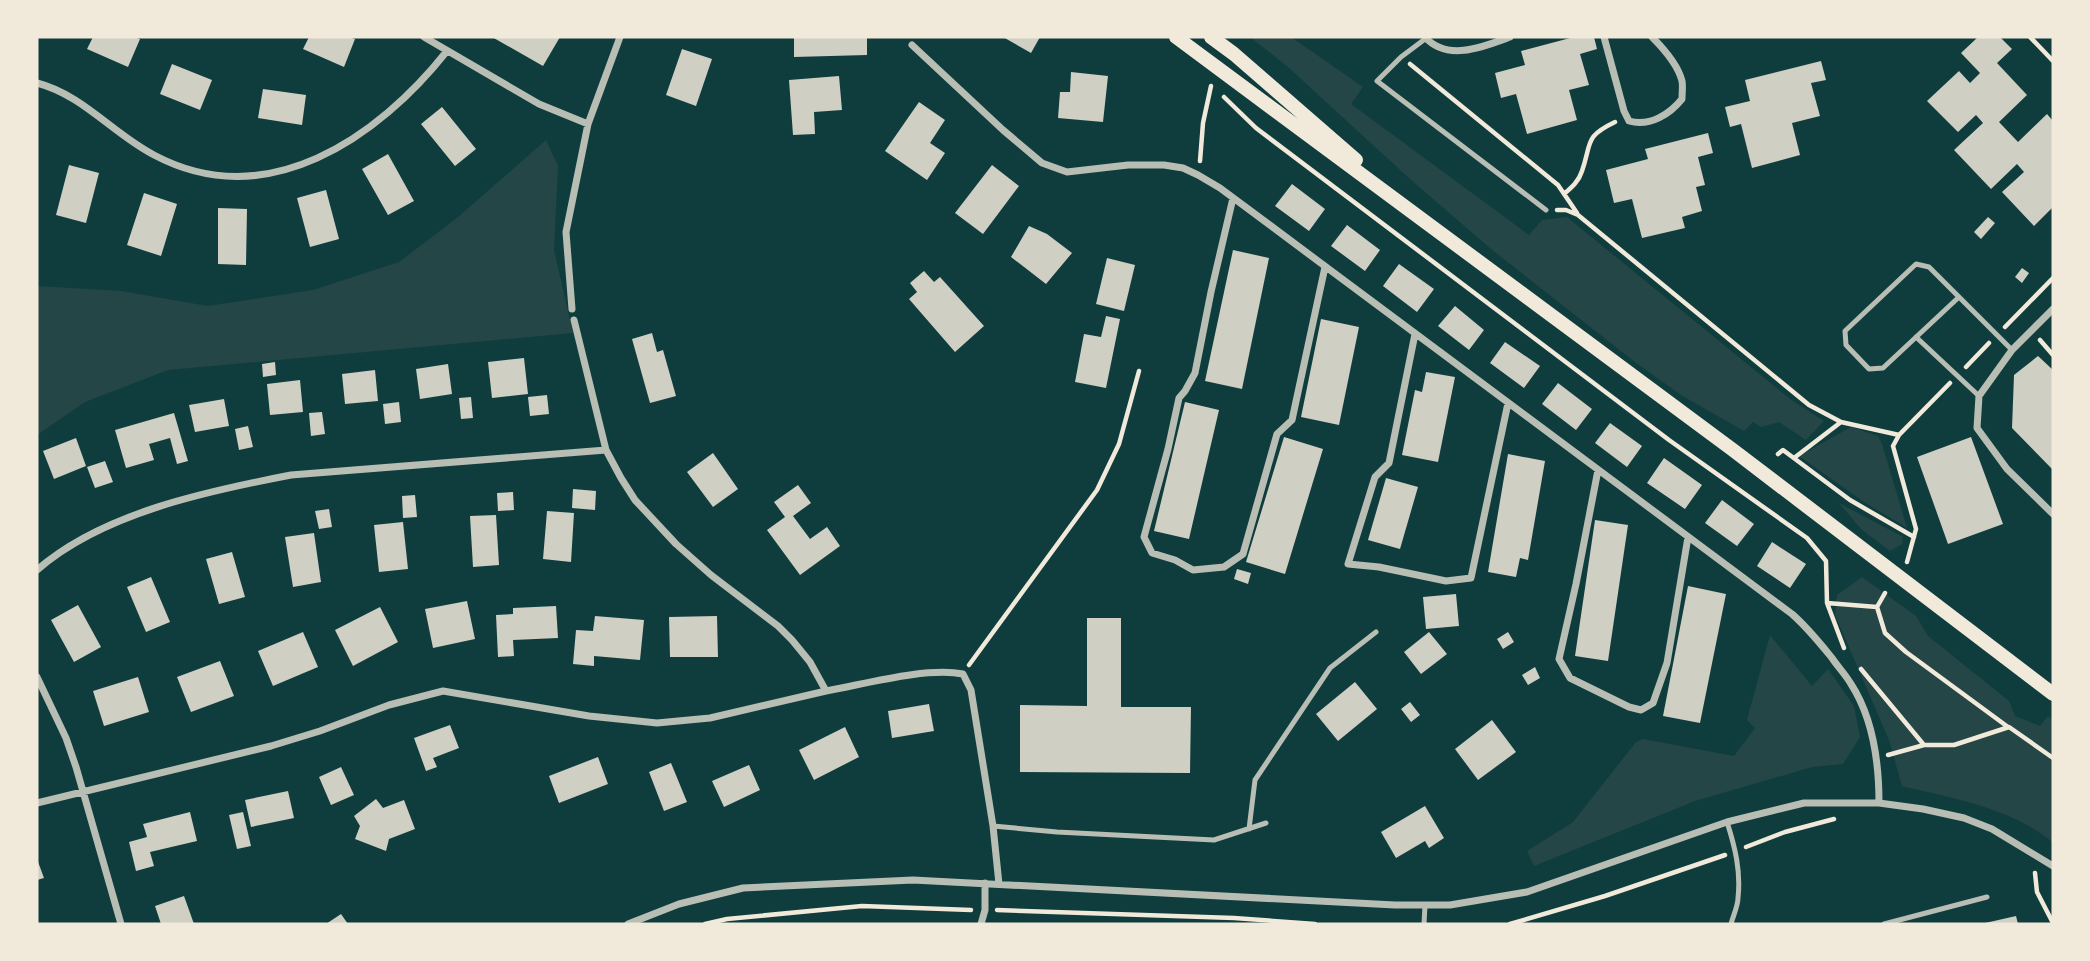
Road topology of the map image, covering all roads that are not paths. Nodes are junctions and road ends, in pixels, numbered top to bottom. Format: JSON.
{"nodes":[{"id":1,"x":424,"y":37,"type":"edge"},
{"id":2,"x":620,"y":37,"type":"edge"},
{"id":3,"x":1176,"y":37,"type":"edge"},
{"id":4,"x":1211,"y":37,"type":"edge"},
{"id":5,"x":1510,"y":37,"type":"edge"},
{"id":6,"x":1604,"y":37,"type":"edge"},
{"id":7,"x":1652,"y":37,"type":"edge"},
{"id":8,"x":1425,"y":38,"type":"edge"},
{"id":9,"x":912,"y":45,"type":"dead end"},
{"id":10,"x":447,"y":51,"type":"junction"},
{"id":11,"x":37,"y":83,"type":"edge"},
{"id":12,"x":588,"y":124,"type":"junction"},
{"id":13,"x":1233,"y":198,"type":"junction"},
{"id":14,"x":1546,"y":210,"type":"road end"},
{"id":15,"x":1434,"y":228,"type":"junction"},
{"id":16,"x":1325,"y":267,"type":"junction"},
{"id":17,"x":1959,"y":297,"type":"junction"},
{"id":18,"x":572,"y":309,"type":"dead end"},
{"id":19,"x":2053,"y":309,"type":"edge"},
{"id":20,"x":574,"y":320,"type":"dead end"},
{"id":21,"x":1415,"y":334,"type":"junction"},
{"id":22,"x":1916,"y":337,"type":"junction"},
{"id":23,"x":2012,"y":350,"type":"junction"},
{"id":24,"x":1979,"y":396,"type":"junction"},
{"id":25,"x":1508,"y":403,"type":"junction"},
{"id":26,"x":606,"y":450,"type":"junction"},
{"id":27,"x":1598,"y":470,"type":"junction"},
{"id":28,"x":2053,"y":514,"type":"edge"},
{"id":29,"x":1688,"y":537,"type":"junction"},
{"id":30,"x":37,"y":570,"type":"edge"},
{"id":31,"x":1376,"y":632,"type":"dead end"},
{"id":32,"x":37,"y":677,"type":"edge"},
{"id":33,"x":827,"y":691,"type":"junction"},
{"id":34,"x":2053,"y":694,"type":"edge"},
{"id":35,"x":82,"y":793,"type":"junction"},
{"id":36,"x":37,"y":803,"type":"edge"},
{"id":37,"x":1879,"y":803,"type":"junction"},
{"id":38,"x":1727,"y":822,"type":"junction"},
{"id":39,"x":1266,"y":823,"type":"dead end"},
{"id":40,"x":993,"y":826,"type":"junction"},
{"id":41,"x":1249,"y":829,"type":"junction"},
{"id":42,"x":2053,"y":866,"type":"edge"},
{"id":43,"x":985,"y":883,"type":"junction"},
{"id":44,"x":999,"y":884,"type":"junction"},
{"id":45,"x":1987,"y":897,"type":"dead end"},
{"id":46,"x":1425,"y":905,"type":"junction"},
{"id":47,"x":121,"y":924,"type":"edge"},
{"id":48,"x":628,"y":924,"type":"edge"},
{"id":49,"x":981,"y":924,"type":"edge"},
{"id":50,"x":1424,"y":924,"type":"edge"},
{"id":51,"x":1731,"y":924,"type":"edge"},
{"id":52,"x":1884,"y":924,"type":"edge"}],
"edges":[{"from":1,"to":10,"type":"street"},
{"from":2,"to":12,"type":"street"},
{"from":3,"to":15,"type":"main road"},
{"from":4,"to":15,"type":"main road"},
{"from":5,"to":8,"type":"street"},
{"from":6,"to":7,"type":"street"},
{"from":8,"to":14,"type":"lane"},
{"from":9,"to":13,"type":"street"},
{"from":10,"to":11,"type":"street"},
{"from":10,"to":12,"type":"street"},
{"from":12,"to":18,"type":"street"},
{"from":13,"to":16,"type":"street"},
{"from":13,"to":16,"type":"street"},
{"from":15,"to":34,"type":"main road"},
{"from":16,"to":21,"type":"street"},
{"from":17,"to":22,"type":"lane"},
{"from":17,"to":22,"type":"lane"},
{"from":17,"to":23,"type":"lane"},
{"from":19,"to":23,"type":"street"},
{"from":20,"to":26,"type":"street"},
{"from":21,"to":25,"type":"street"},
{"from":21,"to":25,"type":"street"},
{"from":22,"to":24,"type":"lane"},
{"from":23,"to":24,"type":"street"},
{"from":24,"to":28,"type":"street"},
{"from":25,"to":27,"type":"street"},
{"from":26,"to":30,"type":"street"},
{"from":26,"to":33,"type":"street"},
{"from":27,"to":29,"type":"street"},
{"from":27,"to":29,"type":"street"},
{"from":29,"to":37,"type":"street"},
{"from":31,"to":41,"type":"lane"},
{"from":32,"to":35,"type":"street"},
{"from":33,"to":35,"type":"street"},
{"from":33,"to":40,"type":"street"},
{"from":35,"to":36,"type":"street"},
{"from":35,"to":47,"type":"street"},
{"from":37,"to":38,"type":"street"},
{"from":37,"to":42,"type":"street"},
{"from":38,"to":46,"type":"street"},
{"from":38,"to":51,"type":"lane"},
{"from":39,"to":41,"type":"lane"},
{"from":40,"to":41,"type":"lane"},
{"from":40,"to":44,"type":"street"},
{"from":43,"to":44,"type":"street"},
{"from":43,"to":48,"type":"street"},
{"from":43,"to":49,"type":"street"},
{"from":44,"to":46,"type":"street"},
{"from":45,"to":52,"type":"lane"},
{"from":46,"to":50,"type":"lane"}]}
